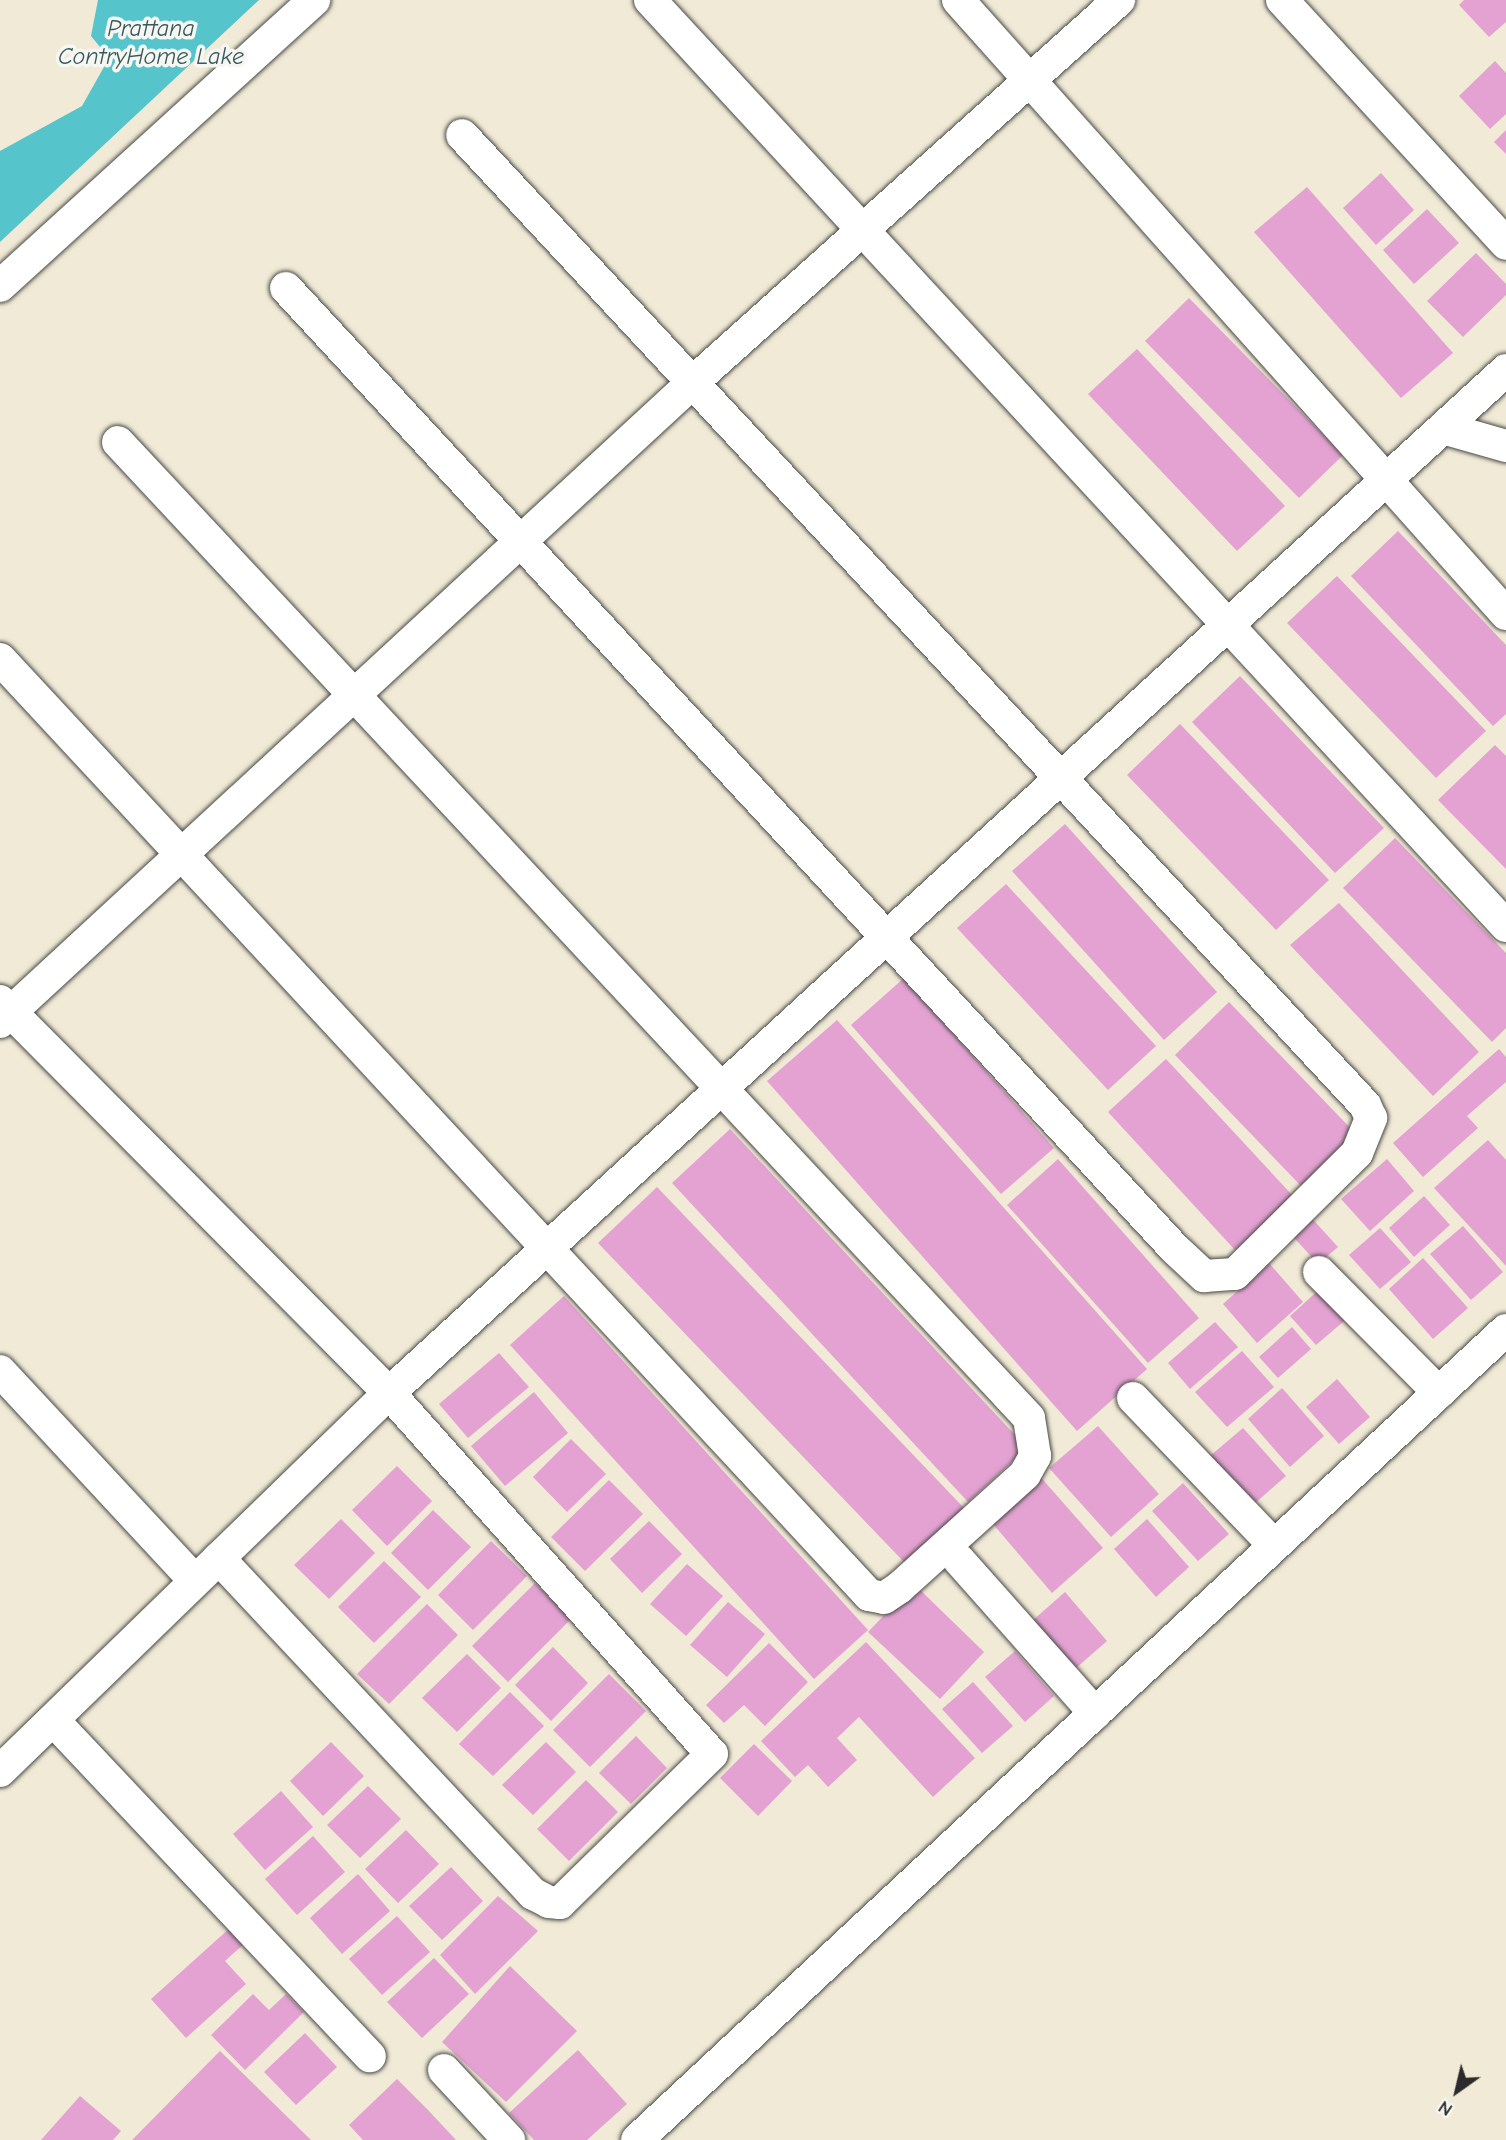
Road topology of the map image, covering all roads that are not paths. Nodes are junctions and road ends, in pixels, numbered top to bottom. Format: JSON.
{"nodes":[{"id":1,"x":314,"y":0,"type":"edge"},
{"id":2,"x":650,"y":0,"type":"edge"},
{"id":3,"x":958,"y":0,"type":"edge"},
{"id":4,"x":1119,"y":0,"type":"edge"},
{"id":5,"x":1282,"y":0,"type":"edge"},
{"id":6,"x":1031,"y":81,"type":"junction"},
{"id":7,"x":462,"y":135,"type":"dead end"},
{"id":8,"x":866,"y":231,"type":"junction"},
{"id":9,"x":1506,"y":244,"type":"edge"},
{"id":10,"x":0,"y":286,"type":"edge"},
{"id":11,"x":286,"y":288,"type":"dead end"},
{"id":12,"x":1502,"y":378,"type":"edge"},
{"id":13,"x":692,"y":383,"type":"junction"},
{"id":14,"x":1443,"y":428,"type":"junction"},
{"id":15,"x":118,"y":442,"type":"dead end"},
{"id":16,"x":1506,"y":446,"type":"edge"},
{"id":17,"x":1382,"y":479,"type":"junction"},
{"id":18,"x":523,"y":539,"type":"junction"},
{"id":19,"x":1506,"y":614,"type":"edge"},
{"id":20,"x":1228,"y":625,"type":"junction"},
{"id":21,"x":0,"y":659,"type":"edge"},
{"id":22,"x":353,"y":695,"type":"junction"},
{"id":23,"x":1059,"y":778,"type":"junction"},
{"id":24,"x":179,"y":855,"type":"junction"},
{"id":25,"x":1506,"y":926,"type":"edge"},
{"id":26,"x":889,"y":937,"type":"junction"},
{"id":27,"x":3,"y":1012,"type":"edge"},
{"id":28,"x":718,"y":1088,"type":"junction"},
{"id":29,"x":545,"y":1251,"type":"junction"},
{"id":30,"x":1319,"y":1272,"type":"dead end"},
{"id":31,"x":1506,"y":1330,"type":"edge"},
{"id":32,"x":0,"y":1371,"type":"edge"},
{"id":33,"x":389,"y":1393,"type":"junction"},
{"id":34,"x":1438,"y":1393,"type":"junction"},
{"id":35,"x":1133,"y":1398,"type":"dead end"},
{"id":36,"x":1273,"y":1544,"type":"junction"},
{"id":37,"x":219,"y":1558,"type":"junction"},
{"id":38,"x":959,"y":1560,"type":"dead end"},
{"id":39,"x":194,"y":1580,"type":"junction"},
{"id":40,"x":1095,"y":1713,"type":"junction"},
{"id":41,"x":52,"y":1720,"type":"junction"},
{"id":42,"x":0,"y":1771,"type":"edge"},
{"id":43,"x":370,"y":2056,"type":"dead end"},
{"id":44,"x":444,"y":2070,"type":"dead end"},
{"id":45,"x":509,"y":2140,"type":"edge"},
{"id":46,"x":638,"y":2140,"type":"edge"}],
"edges":[{"from":1,"to":10,"type":"street"},
{"from":2,"to":8,"type":"street"},
{"from":3,"to":6,"type":"street"},
{"from":4,"to":6,"type":"street"},
{"from":5,"to":9,"type":"street"},
{"from":6,"to":8,"type":"street"},
{"from":6,"to":17,"type":"street"},
{"from":7,"to":13,"type":"street"},
{"from":8,"to":13,"type":"street"},
{"from":8,"to":20,"type":"street"},
{"from":11,"to":18,"type":"street"},
{"from":12,"to":14,"type":"street"},
{"from":13,"to":18,"type":"street"},
{"from":13,"to":23,"type":"street"},
{"from":14,"to":16,"type":"street"},
{"from":14,"to":17,"type":"street"},
{"from":15,"to":22,"type":"street"},
{"from":17,"to":19,"type":"street"},
{"from":17,"to":20,"type":"street"},
{"from":18,"to":22,"type":"street"},
{"from":18,"to":26,"type":"street"},
{"from":20,"to":23,"type":"street"},
{"from":20,"to":25,"type":"street"},
{"from":21,"to":24,"type":"street"},
{"from":22,"to":24,"type":"street"},
{"from":22,"to":28,"type":"street"},
{"from":23,"to":26,"type":"street"},
{"from":23,"to":26,"type":"street"},
{"from":24,"to":27,"type":"street"},
{"from":24,"to":29,"type":"street"},
{"from":26,"to":28,"type":"street"},
{"from":27,"to":33,"type":"street"},
{"from":28,"to":29,"type":"street"},
{"from":28,"to":29,"type":"street"},
{"from":29,"to":33,"type":"street"},
{"from":30,"to":34,"type":"street"},
{"from":31,"to":34,"type":"street"},
{"from":32,"to":39,"type":"street"},
{"from":33,"to":37,"type":"street"},
{"from":33,"to":37,"type":"street"},
{"from":34,"to":36,"type":"street"},
{"from":35,"to":36,"type":"street"},
{"from":36,"to":40,"type":"street"},
{"from":37,"to":39,"type":"street"},
{"from":38,"to":40,"type":"street"},
{"from":39,"to":41,"type":"street"},
{"from":40,"to":46,"type":"street"},
{"from":41,"to":42,"type":"street"},
{"from":41,"to":43,"type":"street"},
{"from":44,"to":45,"type":"street"}]}
